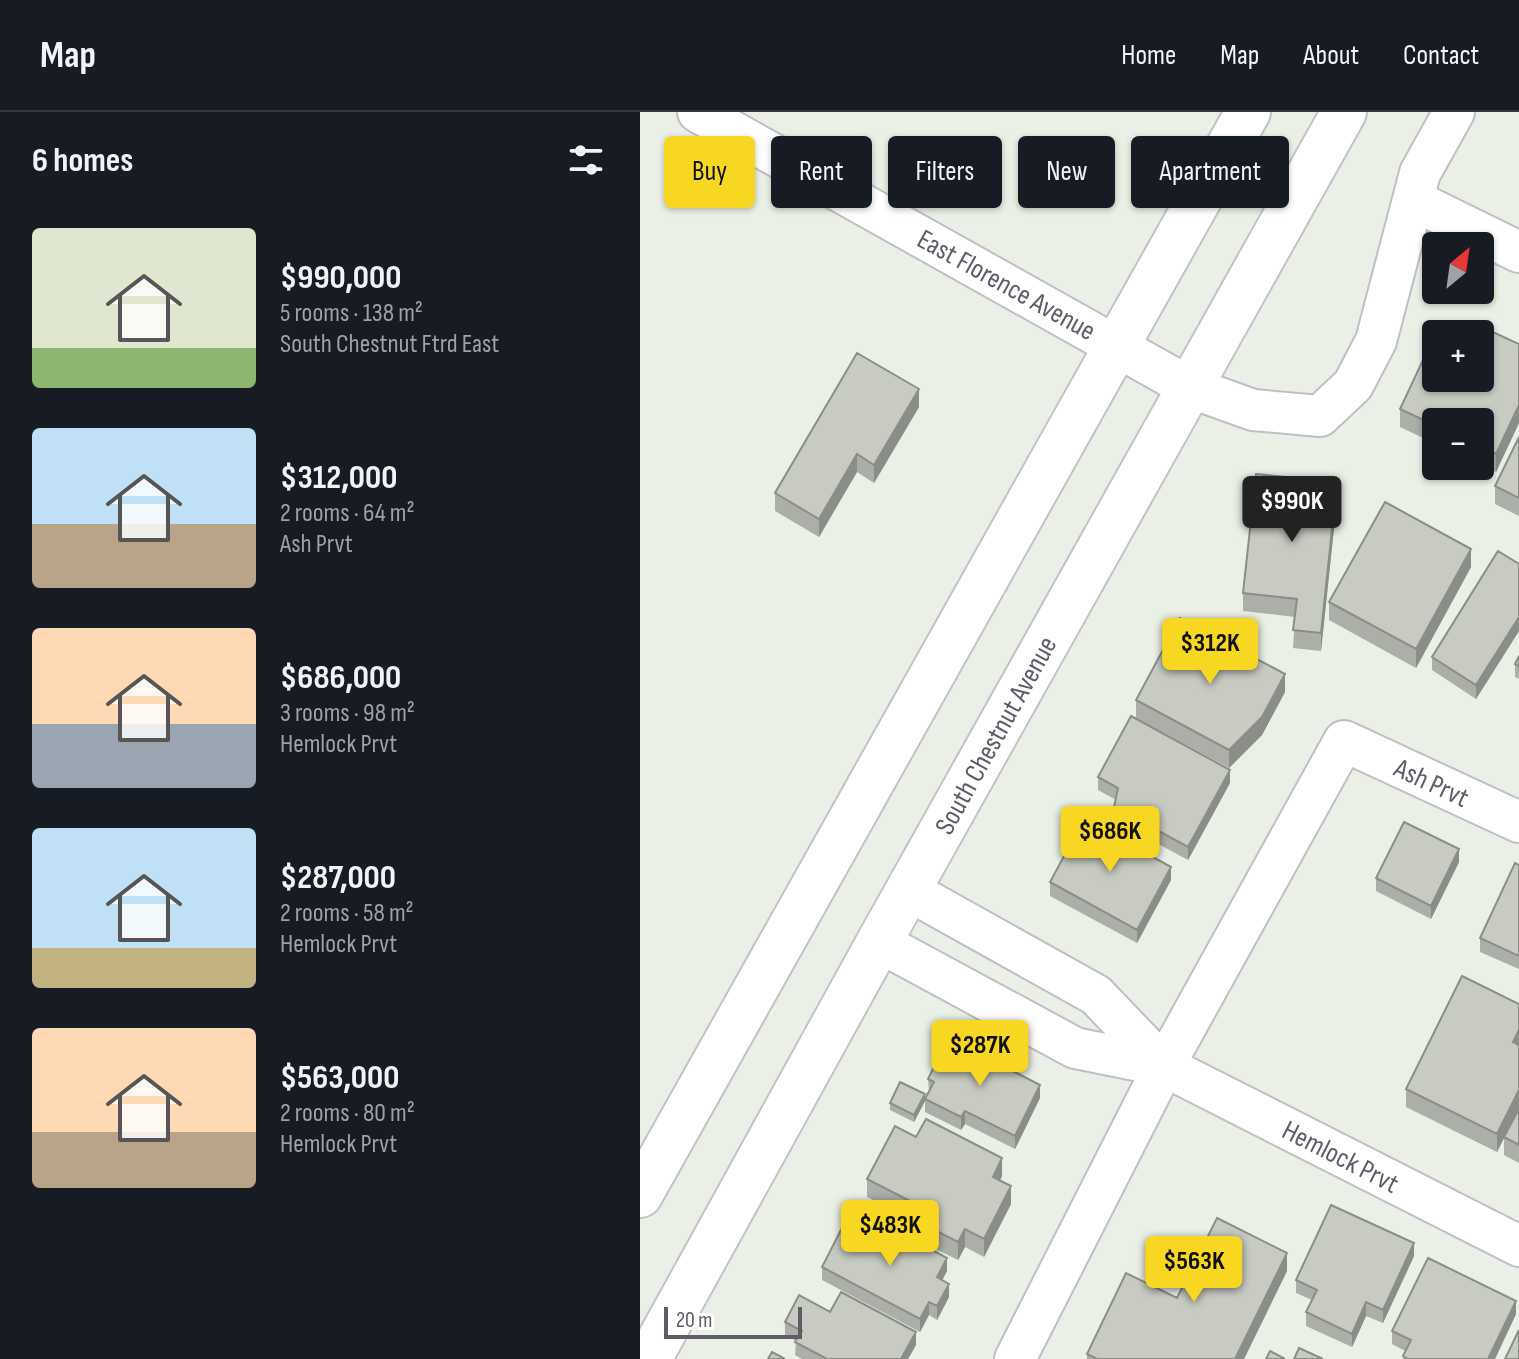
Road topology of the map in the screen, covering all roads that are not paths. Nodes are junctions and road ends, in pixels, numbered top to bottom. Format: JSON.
{"nodes":[{"id":1,"x":698,"y":112,"type":"edge"},
{"id":2,"x":1248,"y":112,"type":"edge"},
{"id":3,"x":1344,"y":112,"type":"edge"},
{"id":4,"x":1454,"y":112,"type":"edge"},
{"id":5,"x":1413,"y":200,"type":"junction"},
{"id":6,"x":1519,"y":252,"type":"edge"},
{"id":7,"x":1118,"y":345,"type":"junction"},
{"id":8,"x":1189,"y":387,"type":"junction"},
{"id":9,"x":1519,"y":822,"type":"edge"},
{"id":10,"x":908,"y":890,"type":"junction"},
{"id":11,"x":879,"y":942,"type":"junction"},
{"id":12,"x":1164,"y":1066,"type":"junction"},
{"id":13,"x":640,"y":1195,"type":"edge"},
{"id":14,"x":1519,"y":1246,"type":"edge"},
{"id":15,"x":649,"y":1359,"type":"edge"},
{"id":16,"x":1015,"y":1359,"type":"edge"}],
"edges":[{"from":1,"to":7,"type":"street","name":"East Florence Avenue"},
{"from":2,"to":7,"type":"main road"},
{"from":3,"to":8,"type":"main road","name":"South Chestnut Avenue"},
{"from":4,"to":5,"type":"street","name":"East Florence Avenue"},
{"from":5,"to":6,"type":"street"},
{"from":5,"to":8,"type":"street","name":"East Florence Avenue"},
{"from":7,"to":8,"type":"street","name":"East Florence Avenue"},
{"from":7,"to":13,"type":"main road"},
{"from":8,"to":10,"type":"main road","name":"South Chestnut Avenue"},
{"from":9,"to":12,"type":"street","name":"Ash Prvt"},
{"from":10,"to":11,"type":"main road","name":"South Chestnut Avenue"},
{"from":10,"to":12,"type":"street","name":"Hemlock Prvt"},
{"from":11,"to":12,"type":"street","name":"Hemlock Prvt"},
{"from":11,"to":15,"type":"main road","name":"South Chestnut Avenue"},
{"from":12,"to":14,"type":"street","name":"Hemlock Prvt"},
{"from":12,"to":16,"type":"street"}]}
